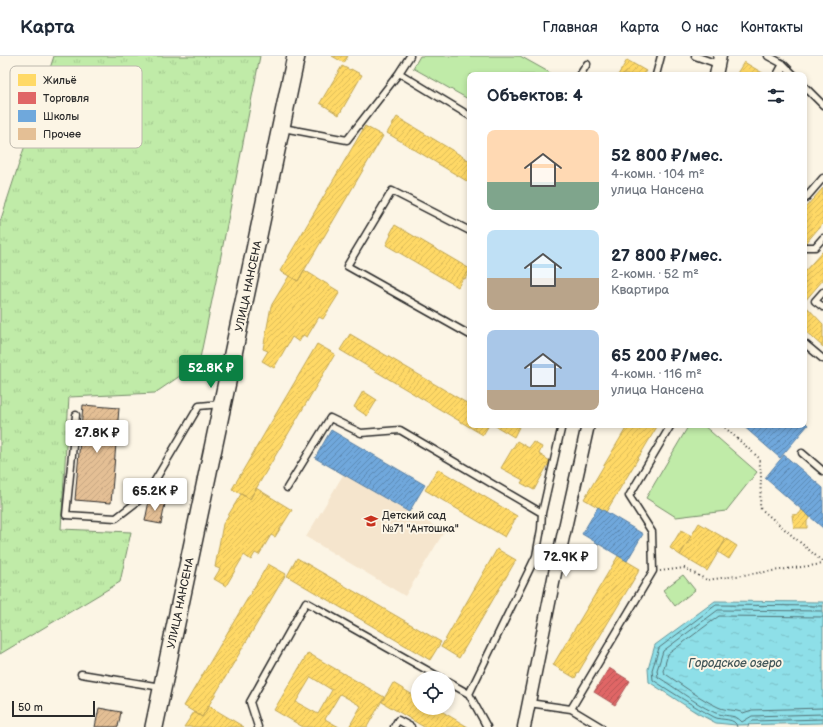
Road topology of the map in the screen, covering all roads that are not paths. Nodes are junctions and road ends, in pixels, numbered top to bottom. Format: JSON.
{"nodes":[{"id":1,"x":296,"y":56,"type":"edge"},
{"id":2,"x":410,"y":56,"type":"edge"},
{"id":3,"x":662,"y":56,"type":"edge"},
{"id":4,"x":695,"y":56,"type":"edge"},
{"id":5,"x":768,"y":56,"type":"edge"},
{"id":6,"x":587,"y":64,"type":"dead end"},
{"id":7,"x":783,"y":64,"type":"junction"},
{"id":8,"x":718,"y":65,"type":"edge"},
{"id":9,"x":400,"y":72,"type":"junction"},
{"id":10,"x":582,"y":72,"type":"edge"},
{"id":11,"x":657,"y":72,"type":"edge"},
{"id":12,"x":779,"y":72,"type":"edge"},
{"id":13,"x":782,"y":72,"type":"edge"},
{"id":14,"x":791,"y":72,"type":"edge"},
{"id":15,"x":807,"y":89,"type":"edge"},
{"id":16,"x":823,"y":105,"type":"edge"},
{"id":17,"x":467,"y":114,"type":"edge"},
{"id":18,"x":281,"y":128,"type":"junction"},
{"id":19,"x":823,"y":178,"type":"edge"},
{"id":20,"x":807,"y":197,"type":"edge"},
{"id":21,"x":467,"y":229,"type":"edge"},
{"id":22,"x":823,"y":238,"type":"edge"},
{"id":23,"x":807,"y":247,"type":"edge"},
{"id":24,"x":823,"y":292,"type":"edge"},
{"id":25,"x":823,"y":308,"type":"edge"},
{"id":26,"x":467,"y":333,"type":"edge"},
{"id":27,"x":807,"y":346,"type":"edge"},
{"id":28,"x":823,"y":359,"type":"edge"},
{"id":29,"x":223,"y":404,"type":"junction"},
{"id":30,"x":76,"y":415,"type":"dead end"},
{"id":31,"x":561,"y":428,"type":"edge"},
{"id":32,"x":587,"y":428,"type":"edge"},
{"id":33,"x":669,"y":428,"type":"edge"},
{"id":34,"x":802,"y":453,"type":"dead end"},
{"id":35,"x":823,"y":471,"type":"edge"},
{"id":36,"x":287,"y":488,"type":"dead end"},
{"id":37,"x":542,"y":513,"type":"junction"},
{"id":38,"x":536,"y":556,"type":"junction"},
{"id":39,"x":556,"y":568,"type":"junction"},
{"id":40,"x":429,"y":671,"type":"edge"},
{"id":41,"x":81,"y":674,"type":"dead end"},
{"id":42,"x":455,"y":686,"type":"edge"},
{"id":43,"x":162,"y":688,"type":"junction"},
{"id":44,"x":469,"y":694,"type":"junction"},
{"id":45,"x":529,"y":703,"type":"junction"},
{"id":46,"x":571,"y":709,"type":"junction"},
{"id":47,"x":154,"y":727,"type":"edge"},
{"id":48,"x":258,"y":727,"type":"edge"},
{"id":49,"x":394,"y":727,"type":"edge"},
{"id":50,"x":411,"y":727,"type":"edge"},
{"id":51,"x":487,"y":727,"type":"edge"},
{"id":52,"x":524,"y":727,"type":"edge"},
{"id":53,"x":601,"y":727,"type":"edge"}],
"edges":[{"from":1,"to":18,"type":"street","name":"УЛИЦА НАНСЕНА"},
{"from":2,"to":9,"type":"lane"},
{"from":3,"to":11,"type":"lane"},
{"from":4,"to":8,"type":"lane"},
{"from":5,"to":7,"type":"lane"},
{"from":6,"to":10,"type":"lane"},
{"from":7,"to":12,"type":"lane"},
{"from":7,"to":13,"type":"lane"},
{"from":7,"to":14,"type":"lane"},
{"from":9,"to":17,"type":"lane"},
{"from":9,"to":18,"type":"lane"},
{"from":15,"to":16,"type":"lane"},
{"from":18,"to":29,"type":"street","name":"УЛИЦА НАНСЕНА"},
{"from":19,"to":20,"type":"lane"},
{"from":21,"to":26,"type":"lane"},
{"from":22,"to":23,"type":"lane"},
{"from":24,"to":25,"type":"lane"},
{"from":27,"to":28,"type":"lane"},
{"from":29,"to":30,"type":"lane"},
{"from":29,"to":43,"type":"street","name":"УЛИЦА НАНСЕНА"},
{"from":31,"to":37,"type":"lane"},
{"from":32,"to":39,"type":"street"},
{"from":33,"to":46,"type":"lane"},
{"from":34,"to":35,"type":"lane"},
{"from":36,"to":37,"type":"lane"},
{"from":37,"to":38,"type":"lane"},
{"from":38,"to":39,"type":"lane"},
{"from":38,"to":44,"type":"lane"},
{"from":39,"to":45,"type":"street"},
{"from":40,"to":48,"type":"lane"},
{"from":41,"to":43,"type":"lane"},
{"from":42,"to":44,"type":"lane"},
{"from":43,"to":47,"type":"street","name":"УЛИЦА НАНСЕНА"},
{"from":44,"to":51,"type":"lane"},
{"from":45,"to":46,"type":"lane"},
{"from":45,"to":52,"type":"street"},
{"from":46,"to":53,"type":"lane"},
{"from":49,"to":50,"type":"lane"}]}
